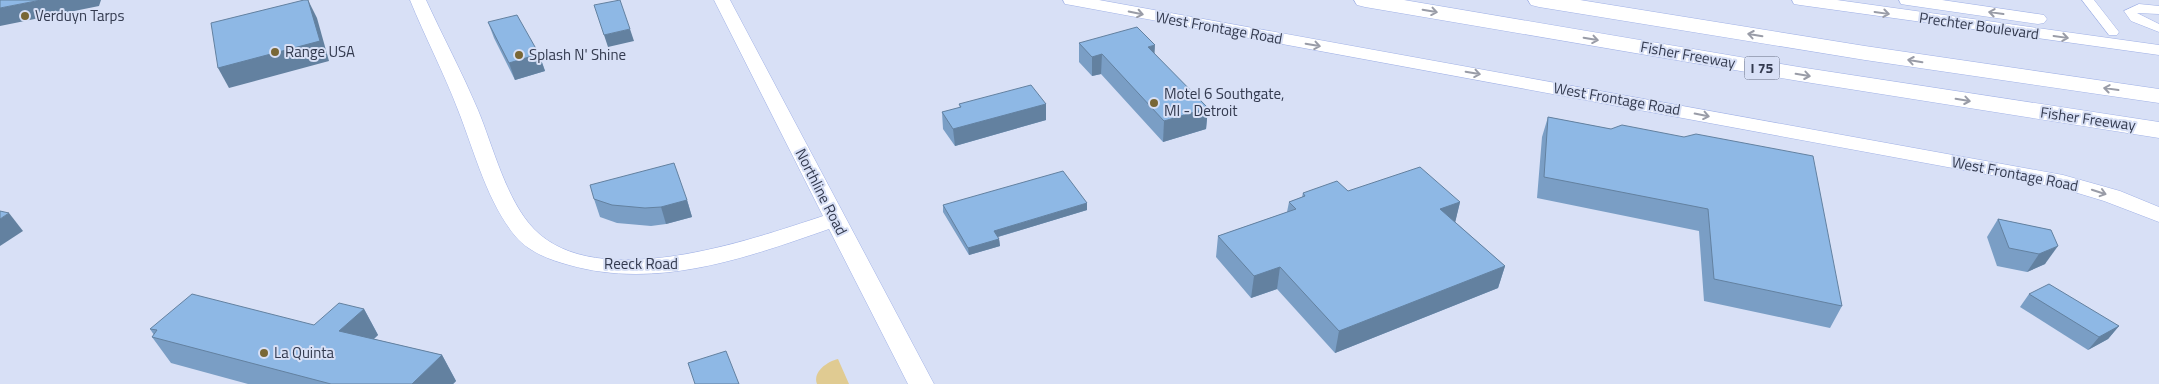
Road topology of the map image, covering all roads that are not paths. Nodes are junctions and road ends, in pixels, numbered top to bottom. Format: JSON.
{"nodes":[{"id":1,"x":418,"y":0,"type":"edge"},
{"id":2,"x":722,"y":0,"type":"edge"},
{"id":3,"x":1071,"y":0,"type":"edge"},
{"id":4,"x":1365,"y":0,"type":"edge"},
{"id":5,"x":1539,"y":0,"type":"edge"},
{"id":6,"x":1800,"y":0,"type":"edge"},
{"id":7,"x":1907,"y":0,"type":"edge"},
{"id":8,"x":2088,"y":0,"type":"edge"},
{"id":9,"x":1859,"y":5,"type":"edge"},
{"id":10,"x":2159,"y":10,"type":"edge"},
{"id":11,"x":2159,"y":28,"type":"edge"},
{"id":12,"x":2113,"y":32,"type":"junction"},
{"id":13,"x":2159,"y":39,"type":"edge"},
{"id":14,"x":2159,"y":50,"type":"edge"},
{"id":15,"x":2159,"y":96,"type":"edge"},
{"id":16,"x":2159,"y":130,"type":"edge"},
{"id":17,"x":2159,"y":215,"type":"edge"},
{"id":18,"x":835,"y":219,"type":"junction"},
{"id":19,"x":921,"y":384,"type":"edge"}],
"edges":[{"from":1,"to":18,"type":"main road","name":"Reeck Road"},
{"from":2,"to":18,"type":"main road","name":"Northline Road"},
{"from":3,"to":17,"type":"main road","name":"West Frontage Road","one_way":true},
{"from":4,"to":16,"type":"highway","name":"Fisher Freeway","number":"I 75","one_way":true},
{"from":15,"to":5,"type":"highway","name":"Fisher Freeway","number":"I 75","one_way":true},
{"from":6,"to":9,"type":"main road","name":"Prechter Boulevard"},
{"from":12,"to":7,"type":"main road","name":"Prechter Boulevard","one_way":true},
{"from":8,"to":12,"type":"street"},
{"from":9,"to":14,"type":"main road","name":"Prechter Boulevard","one_way":true},
{"from":10,"to":11,"type":"street"},
{"from":12,"to":13,"type":"main road","name":"Prechter Boulevard"},
{"from":18,"to":19,"type":"main road","name":"Northline Road"}]}
